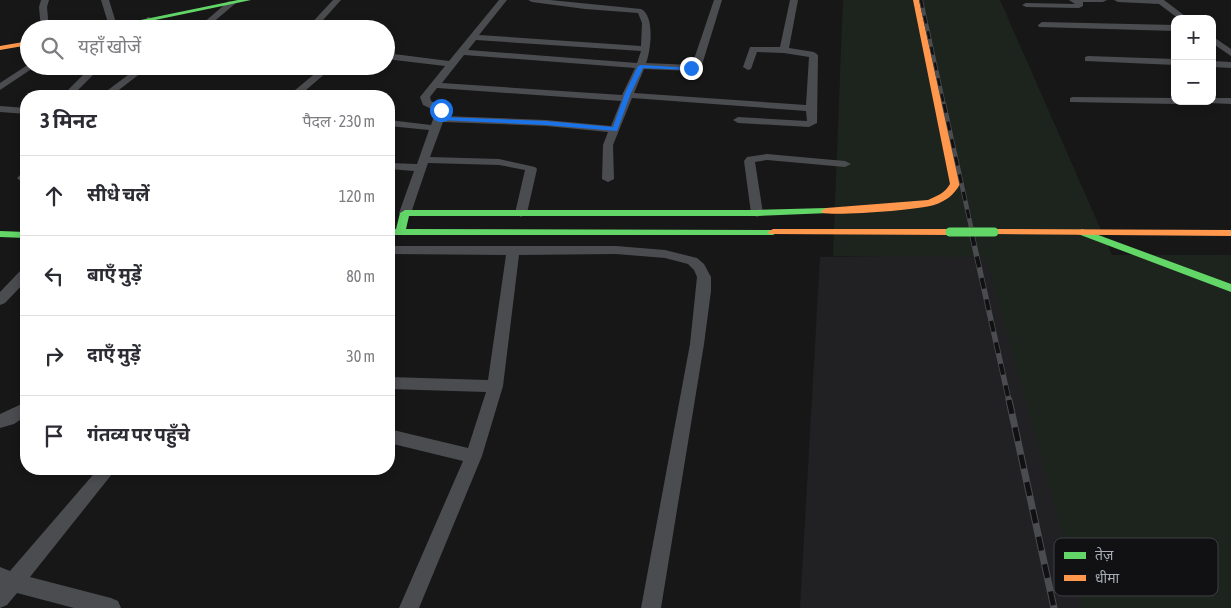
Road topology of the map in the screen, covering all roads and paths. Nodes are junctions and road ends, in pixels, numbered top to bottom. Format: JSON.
{"nodes":[{"id":1,"x":45,"y":0,"type":"edge"},
{"id":2,"x":105,"y":0,"type":"edge"},
{"id":3,"x":248,"y":0,"type":"edge"},
{"id":4,"x":337,"y":0,"type":"edge"},
{"id":5,"x":503,"y":0,"type":"edge"},
{"id":6,"x":532,"y":0,"type":"edge"},
{"id":7,"x":634,"y":0,"type":"edge"},
{"id":8,"x":718,"y":0,"type":"edge"},
{"id":9,"x":794,"y":0,"type":"edge"},
{"id":10,"x":916,"y":0,"type":"edge"},
{"id":11,"x":1075,"y":0,"type":"edge"},
{"id":12,"x":1092,"y":0,"type":"edge"},
{"id":13,"x":1103,"y":0,"type":"edge"},
{"id":14,"x":1118,"y":0,"type":"edge"},
{"id":15,"x":232,"y":3,"type":"junction"},
{"id":16,"x":1026,"y":4,"type":"dead end"},
{"id":17,"x":641,"y":11,"type":"junction"},
{"id":18,"x":1179,"y":15,"type":"edge"},
{"id":19,"x":151,"y":19,"type":"joint"},
{"id":20,"x":44,"y":20,"type":"edge"},
{"id":21,"x":111,"y":20,"type":"edge"},
{"id":22,"x":146,"y":20,"type":"edge"},
{"id":23,"x":211,"y":20,"type":"edge"},
{"id":24,"x":318,"y":20,"type":"edge"},
{"id":25,"x":1042,"y":25,"type":"dead end"},
{"id":26,"x":1171,"y":28,"type":"edge"},
{"id":27,"x":473,"y":37,"type":"junction"},
{"id":28,"x":1216,"y":42,"type":"edge"},
{"id":29,"x":20,"y":45,"type":"edge"},
{"id":30,"x":0,"y":48,"type":"edge"},
{"id":31,"x":645,"y":49,"type":"junction"},
{"id":32,"x":784,"y":50,"type":"junction"},
{"id":33,"x":462,"y":52,"type":"junction"},
{"id":34,"x":1231,"y":53,"type":"edge"},
{"id":35,"x":395,"y":57,"type":"edge"},
{"id":36,"x":1088,"y":59,"type":"dead end"},
{"id":37,"x":1171,"y":62,"type":"edge"},
{"id":38,"x":451,"y":64,"type":"junction"},
{"id":39,"x":1216,"y":64,"type":"edge"},
{"id":40,"x":1231,"y":65,"type":"edge"},
{"id":41,"x":641,"y":66,"type":"junction"},
{"id":42,"x":748,"y":67,"type":"dead end"},
{"id":43,"x":20,"y":74,"type":"edge"},
{"id":44,"x":88,"y":75,"type":"edge"},
{"id":45,"x":134,"y":75,"type":"edge"},
{"id":46,"x":319,"y":75,"type":"edge"},
{"id":47,"x":436,"y":85,"type":"junction"},
{"id":48,"x":0,"y":88,"type":"edge"},
{"id":49,"x":72,"y":90,"type":"edge"},
{"id":50,"x":113,"y":90,"type":"edge"},
{"id":51,"x":300,"y":90,"type":"edge"},
{"id":52,"x":627,"y":96,"type":"junction"},
{"id":53,"x":1073,"y":100,"type":"dead end"},
{"id":54,"x":1171,"y":100,"type":"edge"},
{"id":55,"x":1216,"y":101,"type":"edge"},
{"id":56,"x":1231,"y":101,"type":"edge"},
{"id":57,"x":811,"y":108,"type":"junction"},
{"id":58,"x":0,"y":109,"type":"edge"},
{"id":59,"x":20,"y":111,"type":"edge"},
{"id":60,"x":738,"y":120,"type":"dead end"},
{"id":61,"x":395,"y":123,"type":"edge"},
{"id":62,"x":437,"y":123,"type":"junction"},
{"id":63,"x":615,"y":129,"type":"junction"},
{"id":64,"x":422,"y":164,"type":"junction"},
{"id":65,"x":845,"y":164,"type":"dead end"},
{"id":66,"x":395,"y":166,"type":"edge"},
{"id":67,"x":608,"y":179,"type":"dead end"},
{"id":68,"x":405,"y":213,"type":"junction"},
{"id":69,"x":521,"y":213,"type":"junction"},
{"id":70,"x":757,"y":213,"type":"junction"},
{"id":71,"x":0,"y":223,"type":"edge"},
{"id":72,"x":20,"y":223,"type":"edge"},
{"id":73,"x":395,"y":230,"type":"edge"},
{"id":74,"x":395,"y":232,"type":"edge"},
{"id":75,"x":1082,"y":232,"type":"junction"},
{"id":76,"x":1231,"y":233,"type":"edge"},
{"id":77,"x":0,"y":234,"type":"edge"},
{"id":78,"x":20,"y":234,"type":"edge"},
{"id":79,"x":395,"y":250,"type":"edge"},
{"id":80,"x":514,"y":251,"type":"junction"},
{"id":81,"x":20,"y":279,"type":"edge"},
{"id":82,"x":1231,"y":288,"type":"edge"},
{"id":83,"x":0,"y":300,"type":"edge"},
{"id":84,"x":395,"y":384,"type":"edge"},
{"id":85,"x":495,"y":386,"type":"junction"},
{"id":86,"x":20,"y":412,"type":"edge"},
{"id":87,"x":0,"y":421,"type":"edge"},
{"id":88,"x":395,"y":438,"type":"edge"},
{"id":89,"x":474,"y":456,"type":"junction"},
{"id":90,"x":102,"y":475,"type":"edge"},
{"id":91,"x":7,"y":579,"type":"edge"},
{"id":92,"x":0,"y":598,"type":"edge"},
{"id":93,"x":111,"y":608,"type":"edge"},
{"id":94,"x":409,"y":608,"type":"edge"},
{"id":95,"x":651,"y":608,"type":"edge"}],
"edges":[{"from":1,"to":20,"type":"street"},
{"from":2,"to":21,"type":"street"},
{"from":3,"to":15,"type":"street"},
{"from":4,"to":24,"type":"street"},
{"from":5,"to":27,"type":"street"},
{"from":6,"to":17,"type":"street"},
{"from":7,"to":17,"type":"street"},
{"from":8,"to":41,"type":"street"},
{"from":9,"to":32,"type":"street"},
{"from":10,"to":70,"type":"street"},
{"from":11,"to":12,"type":"street"},
{"from":11,"to":16,"type":"street"},
{"from":12,"to":13,"type":"street"},
{"from":14,"to":18,"type":"street"},
{"from":15,"to":19,"type":"street"},
{"from":15,"to":23,"type":"street"},
{"from":17,"to":31,"type":"street"},
{"from":19,"to":22,"type":"street"},
{"from":25,"to":26,"type":"street"},
{"from":27,"to":31,"type":"street"},
{"from":27,"to":33,"type":"street"},
{"from":28,"to":34,"type":"street"},
{"from":29,"to":30,"type":"street"},
{"from":31,"to":41,"type":"street"},
{"from":32,"to":42,"type":"street"},
{"from":32,"to":57,"type":"street"},
{"from":33,"to":38,"type":"street"},
{"from":33,"to":41,"type":"street"},
{"from":35,"to":38,"type":"street"},
{"from":36,"to":37,"type":"street"},
{"from":38,"to":47,"type":"street"},
{"from":39,"to":40,"type":"street"},
{"from":41,"to":52,"type":"street"},
{"from":43,"to":48,"type":"street"},
{"from":44,"to":49,"type":"street"},
{"from":45,"to":50,"type":"street"},
{"from":46,"to":51,"type":"street"},
{"from":47,"to":52,"type":"street"},
{"from":47,"to":62,"type":"street"},
{"from":52,"to":57,"type":"street"},
{"from":52,"to":63,"type":"street"},
{"from":53,"to":54,"type":"street"},
{"from":55,"to":56,"type":"street"},
{"from":57,"to":60,"type":"street"},
{"from":58,"to":59,"type":"street"},
{"from":61,"to":62,"type":"street"},
{"from":62,"to":63,"type":"street"},
{"from":62,"to":64,"type":"street"},
{"from":63,"to":67,"type":"street"},
{"from":64,"to":66,"type":"street"},
{"from":64,"to":68,"type":"street"},
{"from":64,"to":69,"type":"street"},
{"from":65,"to":70,"type":"street"},
{"from":68,"to":69,"type":"street"},
{"from":68,"to":73,"type":"street"},
{"from":69,"to":70,"type":"street"},
{"from":71,"to":72,"type":"street"},
{"from":74,"to":75,"type":"street","bridge":true},
{"from":75,"to":76,"type":"street"},
{"from":75,"to":82,"type":"street"},
{"from":77,"to":78,"type":"street"},
{"from":79,"to":80,"type":"street"},
{"from":80,"to":85,"type":"street"},
{"from":80,"to":95,"type":"street"},
{"from":81,"to":83,"type":"street"},
{"from":84,"to":85,"type":"street"},
{"from":85,"to":89,"type":"street"},
{"from":86,"to":87,"type":"street"},
{"from":88,"to":89,"type":"street"},
{"from":89,"to":94,"type":"street"},
{"from":90,"to":91,"type":"street"},
{"from":91,"to":92,"type":"street"},
{"from":91,"to":93,"type":"street"}]}
